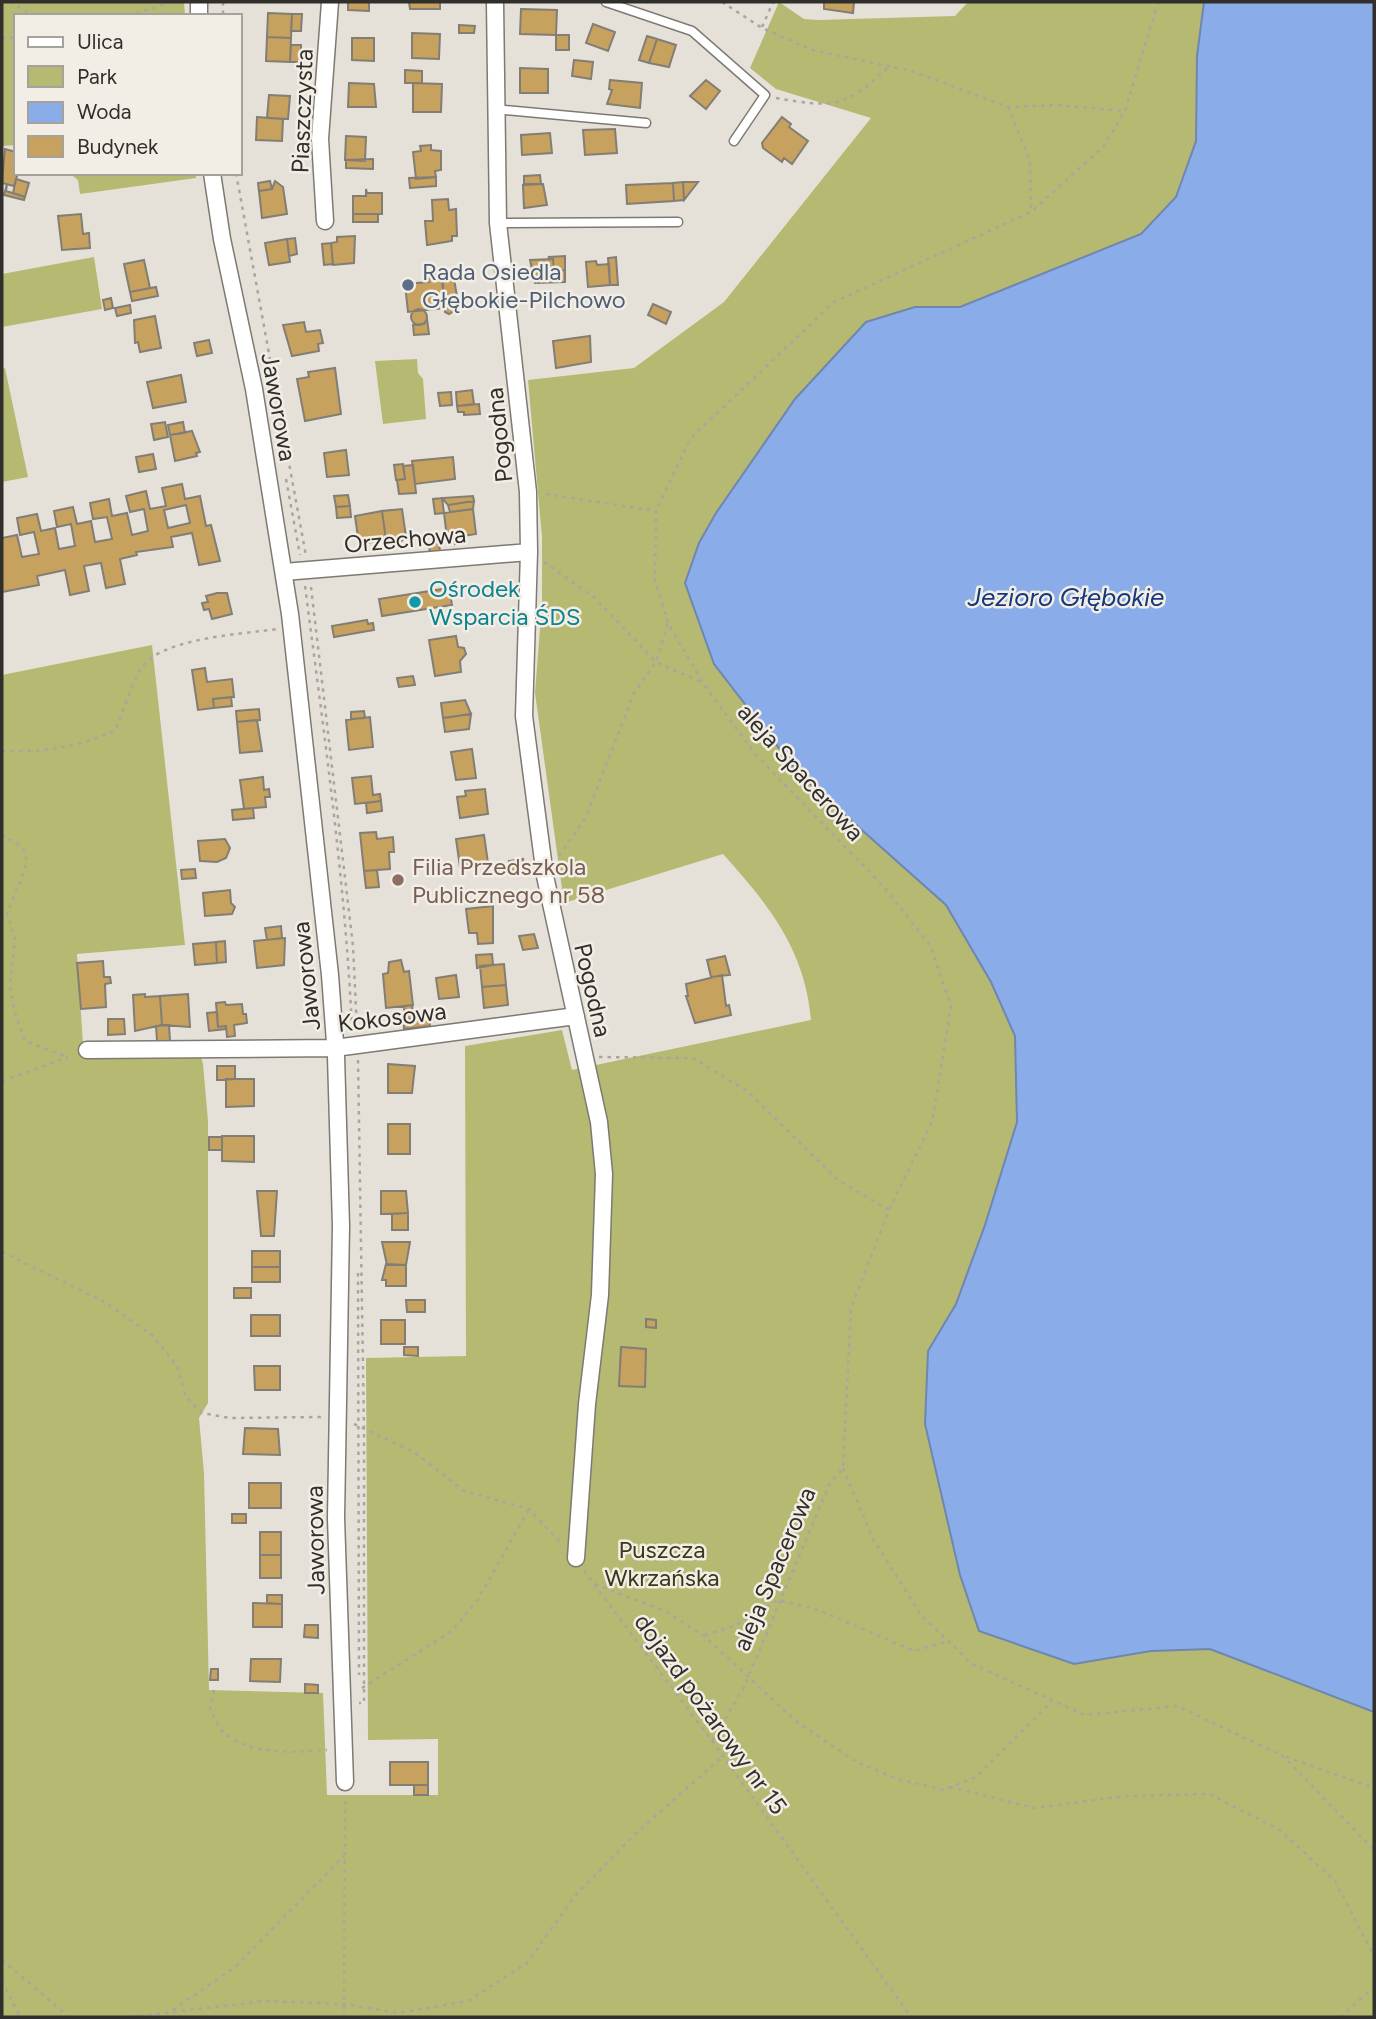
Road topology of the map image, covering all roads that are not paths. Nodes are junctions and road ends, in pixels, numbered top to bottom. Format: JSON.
{"nodes":[{"id":1,"x":330,"y":2,"type":"edge"},
{"id":2,"x":495,"y":2,"type":"edge"},
{"id":3,"x":606,"y":2,"type":"edge"},
{"id":4,"x":494,"y":109,"type":"junction"},
{"id":5,"x":646,"y":123,"type":"dead end"},
{"id":6,"x":734,"y":141,"type":"dead end"},
{"id":7,"x":212,"y":175,"type":"edge"},
{"id":8,"x":325,"y":221,"type":"dead end"},
{"id":9,"x":678,"y":222,"type":"dead end"},
{"id":10,"x":498,"y":223,"type":"junction"},
{"id":11,"x":529,"y":552,"type":"junction"},
{"id":12,"x":284,"y":572,"type":"junction"},
{"id":13,"x":576,"y":1016,"type":"junction"},
{"id":14,"x":335,"y":1048,"type":"junction"},
{"id":15,"x":87,"y":1050,"type":"road end"},
{"id":16,"x":576,"y":1558,"type":"road end"},
{"id":17,"x":345,"y":1782,"type":"road end"}],
"edges":[{"from":1,"to":8,"type":"street","name":"Piaszczysta"},
{"from":2,"to":4,"type":"street","name":"Pogodna"},
{"from":3,"to":6,"type":"lane"},
{"from":4,"to":5,"type":"lane"},
{"from":4,"to":10,"type":"street","name":"Pogodna"},
{"from":7,"to":12,"type":"street","name":"Jaworowa"},
{"from":9,"to":10,"type":"lane"},
{"from":10,"to":11,"type":"street","name":"Pogodna"},
{"from":11,"to":12,"type":"street","name":"Orzechowa"},
{"from":11,"to":13,"type":"street","name":"Pogodna"},
{"from":12,"to":14,"type":"street","name":"Jaworowa"},
{"from":13,"to":14,"type":"street","name":"Kokosowa"},
{"from":13,"to":16,"type":"street","name":"Pogodna"},
{"from":14,"to":15,"type":"street","name":"Kokosowa"},
{"from":14,"to":17,"type":"street","name":"Jaworowa"}]}
